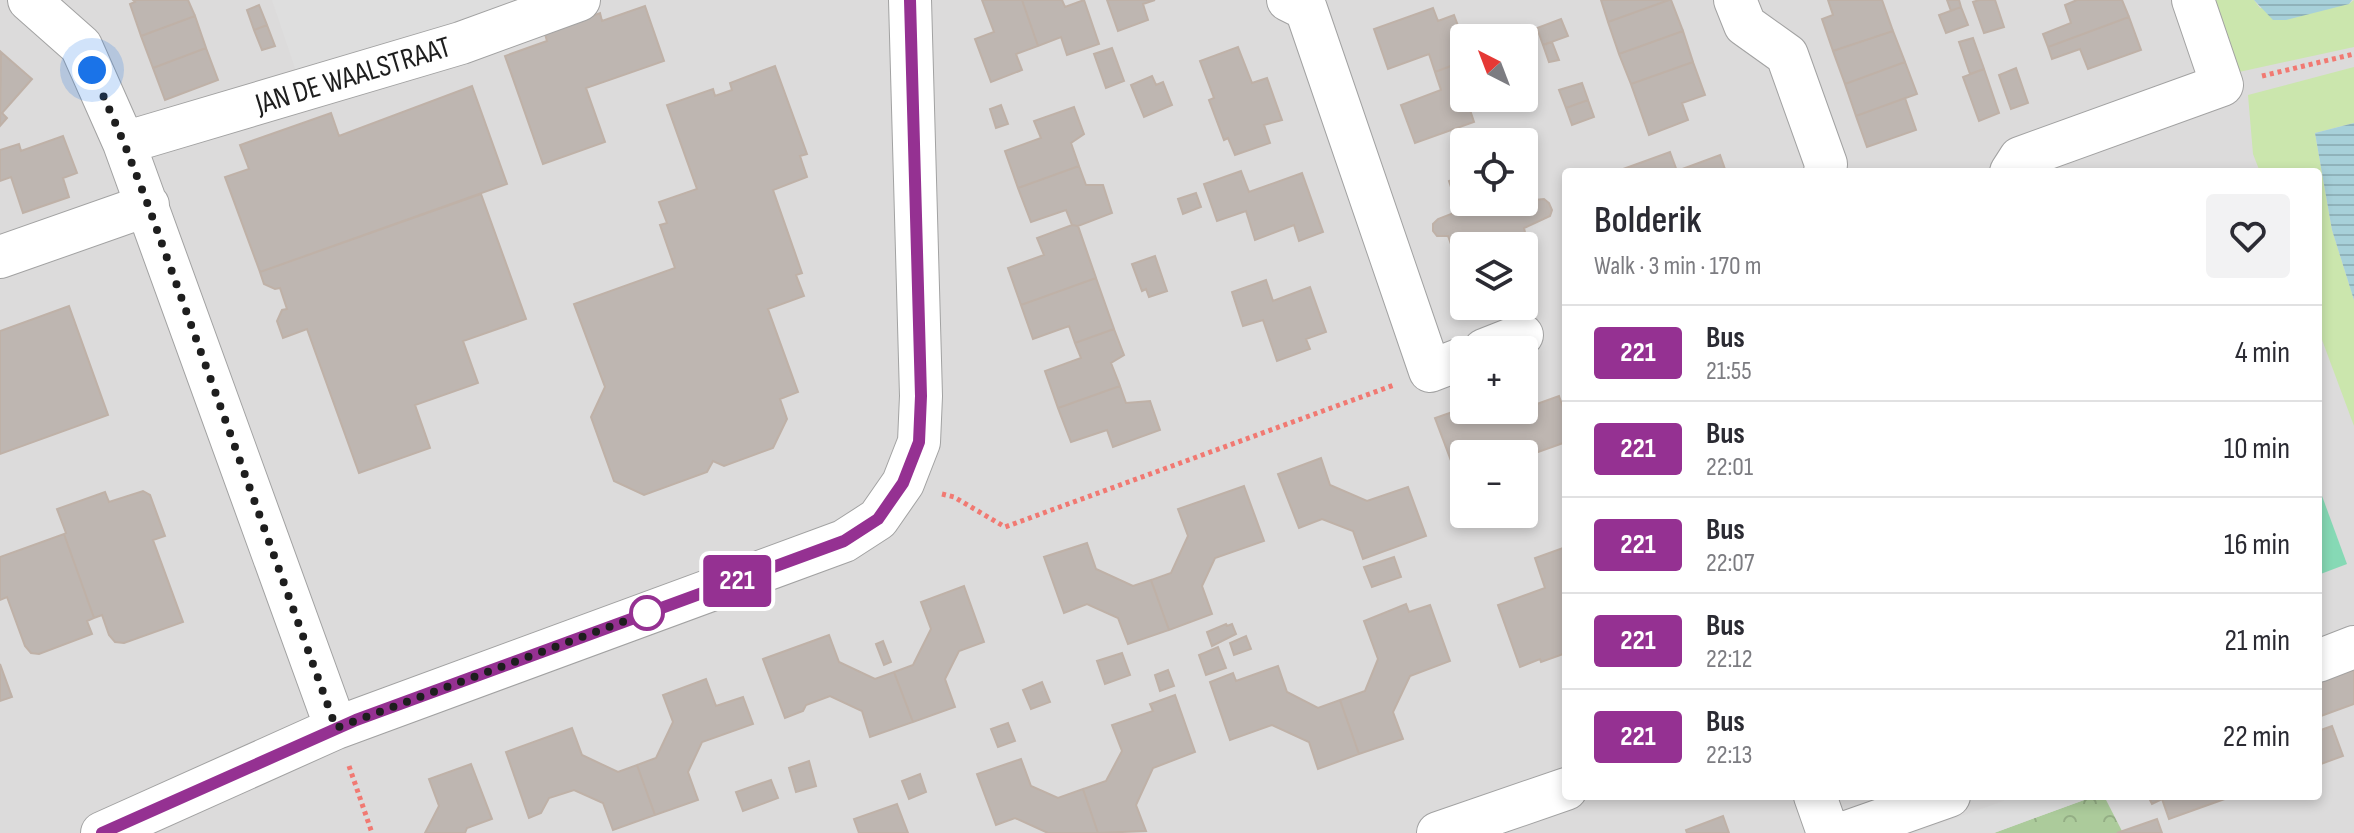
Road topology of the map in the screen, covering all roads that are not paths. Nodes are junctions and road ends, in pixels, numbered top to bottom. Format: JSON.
{"nodes":[{"id":1,"x":29,"y":0,"type":"edge"},
{"id":2,"x":579,"y":0,"type":"edge"},
{"id":3,"x":910,"y":0,"type":"edge"},
{"id":4,"x":1288,"y":0,"type":"edge"},
{"id":5,"x":1735,"y":0,"type":"edge"},
{"id":6,"x":2193,"y":0,"type":"edge"},
{"id":7,"x":124,"y":143,"type":"junction"},
{"id":8,"x":1826,"y":168,"type":"edge"},
{"id":9,"x":2014,"y":168,"type":"edge"},
{"id":10,"x":148,"y":205,"type":"junction"},
{"id":11,"x":0,"y":257,"type":"edge"},
{"id":12,"x":1447,"y":364,"type":"edge"},
{"id":13,"x":2354,"y":647,"type":"edge"},
{"id":14,"x":2322,"y":659,"type":"edge"},
{"id":15,"x":336,"y":728,"type":"junction"},
{"id":16,"x":1562,"y":790,"type":"edge"},
{"id":17,"x":1816,"y":800,"type":"edge"},
{"id":18,"x":1938,"y":800,"type":"edge"},
{"id":19,"x":102,"y":833,"type":"edge"},
{"id":20,"x":1438,"y":833,"type":"edge"},
{"id":21,"x":1828,"y":833,"type":"edge"},
{"id":22,"x":1844,"y":833,"type":"edge"}],
"edges":[{"from":1,"to":7,"type":"street"},
{"from":2,"to":7,"type":"street","name":"JAN DE WAALSTRAAT"},
{"from":3,"to":15,"type":"street"},
{"from":4,"to":12,"type":"street"},
{"from":5,"to":8,"type":"street"},
{"from":6,"to":9,"type":"street"},
{"from":7,"to":10,"type":"street"},
{"from":10,"to":11,"type":"street"},
{"from":10,"to":15,"type":"street"},
{"from":13,"to":14,"type":"street"},
{"from":15,"to":19,"type":"street"},
{"from":16,"to":20,"type":"street"},
{"from":17,"to":21,"type":"street"},
{"from":18,"to":22,"type":"street"}]}
